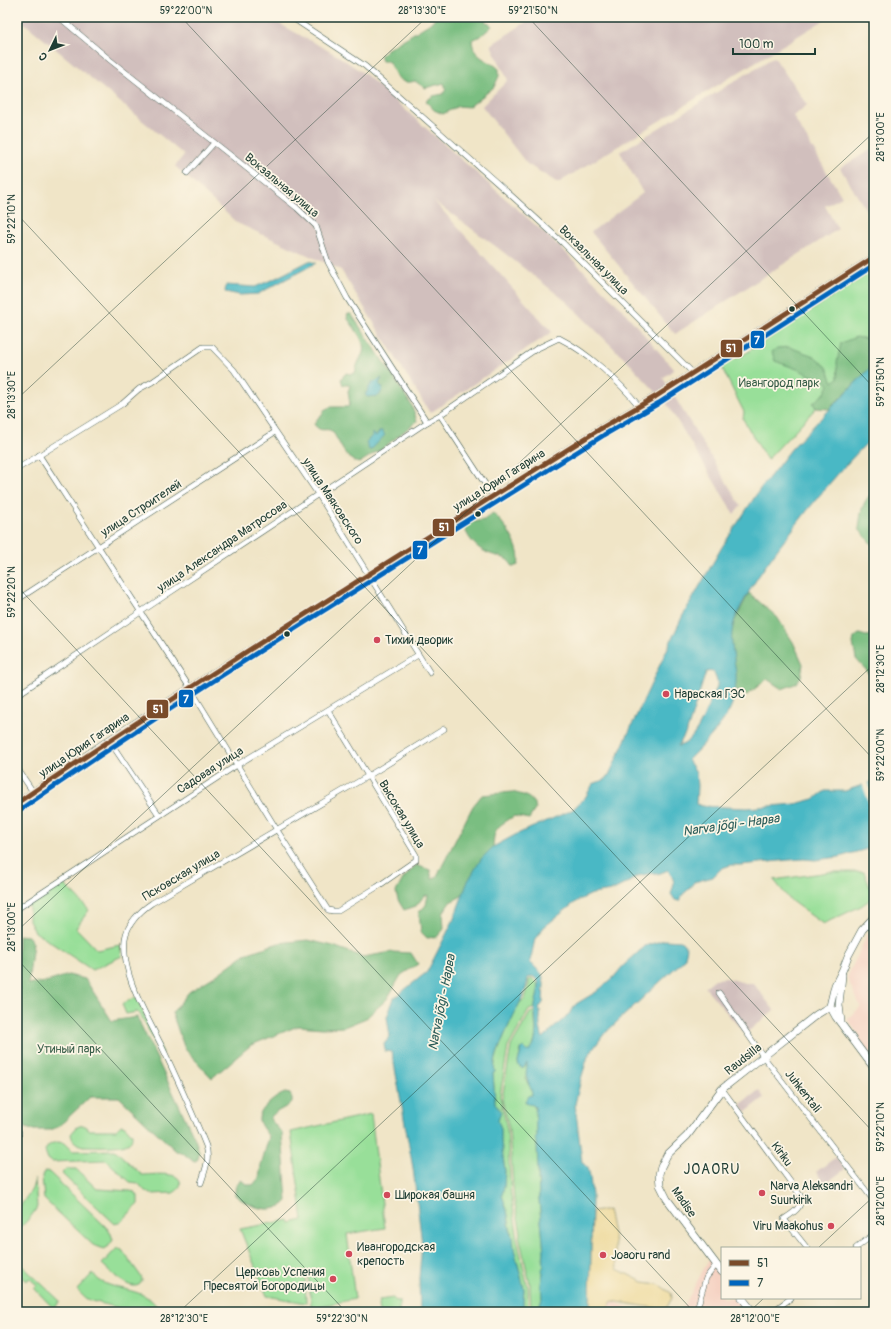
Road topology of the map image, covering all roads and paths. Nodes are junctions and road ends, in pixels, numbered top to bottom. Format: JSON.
{"nodes":[{"id":1,"x":59,"y":17,"type":"edge"},
{"id":2,"x":290,"y":17,"type":"edge"},
{"id":3,"x":214,"y":143,"type":"junction"},
{"id":4,"x":187,"y":173,"type":"dead end"},
{"id":5,"x":874,"y":257,"type":"edge"},
{"id":6,"x":692,"y":372,"type":"junction"},
{"id":7,"x":639,"y":406,"type":"junction"},
{"id":8,"x":440,"y":416,"type":"junction"},
{"id":9,"x":427,"y":422,"type":"junction"},
{"id":10,"x":275,"y":432,"type":"junction"},
{"id":11,"x":39,"y":455,"type":"junction"},
{"id":12,"x":17,"y":469,"type":"edge"},
{"id":13,"x":318,"y":494,"type":"junction"},
{"id":14,"x":494,"y":496,"type":"junction"},
{"id":15,"x":99,"y":547,"type":"junction"},
{"id":16,"x":368,"y":575,"type":"junction"},
{"id":17,"x":17,"y":600,"type":"edge"},
{"id":18,"x":141,"y":611,"type":"junction"},
{"id":19,"x":418,"y":655,"type":"junction"},
{"id":20,"x":430,"y":673,"type":"dead end"},
{"id":21,"x":190,"y":688,"type":"junction"},
{"id":22,"x":17,"y":695,"type":"edge"},
{"id":23,"x":328,"y":710,"type":"junction"},
{"id":24,"x":444,"y":729,"type":"dead end"},
{"id":25,"x":109,"y":740,"type":"junction"},
{"id":26,"x":236,"y":765,"type":"junction"},
{"id":27,"x":17,"y":768,"type":"edge"},
{"id":28,"x":368,"y":776,"type":"junction"},
{"id":29,"x":33,"y":792,"type":"junction"},
{"id":30,"x":17,"y":803,"type":"edge"},
{"id":31,"x":159,"y":815,"type":"junction"},
{"id":32,"x":277,"y":830,"type":"junction"},
{"id":33,"x":17,"y":909,"type":"edge"},
{"id":34,"x":874,"y":917,"type":"edge"},
{"id":35,"x":843,"y":969,"type":"junction"},
{"id":36,"x":719,"y":993,"type":"dead end"},
{"id":37,"x":839,"y":1006,"type":"junction"},
{"id":38,"x":831,"y":1007,"type":"junction"},
{"id":39,"x":844,"y":1028,"type":"junction"},
{"id":40,"x":764,"y":1056,"type":"junction"},
{"id":41,"x":874,"y":1068,"type":"edge"},
{"id":42,"x":722,"y":1089,"type":"junction"},
{"id":43,"x":682,"y":1142,"type":"joint"},
{"id":44,"x":201,"y":1183,"type":"dead end"},
{"id":45,"x":874,"y":1200,"type":"edge"},
{"id":46,"x":874,"y":1234,"type":"edge"},
{"id":47,"x":806,"y":1247,"type":"edge"},
{"id":48,"x":857,"y":1247,"type":"edge"},
{"id":49,"x":716,"y":1265,"type":"junction"},
{"id":50,"x":721,"y":1271,"type":"edge"},
{"id":51,"x":743,"y":1299,"type":"edge"},
{"id":52,"x":790,"y":1299,"type":"edge"},
{"id":53,"x":696,"y":1312,"type":"edge"},
{"id":54,"x":753,"y":1312,"type":"edge"},
{"id":55,"x":772,"y":1312,"type":"edge"}],
"edges":[{"from":1,"to":3,"type":"street","name":"Вокзальная улица"},
{"from":2,"to":6,"type":"street","name":"Вокзальная улица"},
{"from":3,"to":4,"type":"street"},
{"from":3,"to":9,"type":"street","name":"Вокзальная улица"},
{"from":5,"to":6,"type":"street","name":"улица Юрия Гагарина"},
{"from":6,"to":7,"type":"street","name":"улица Юрия Гагарина"},
{"from":7,"to":8,"type":"street","name":"улица Александра Матросова"},
{"from":7,"to":14,"type":"street","name":"улица Юрия Гагарина"},
{"from":8,"to":9,"type":"street","name":"улица Александра Матросова"},
{"from":8,"to":14,"type":"street"},
{"from":9,"to":13,"type":"street","name":"улица Александра Матросова"},
{"from":10,"to":11,"type":"street","name":"улица Маяковского"},
{"from":10,"to":13,"type":"street","name":"улица Маяковского"},
{"from":10,"to":15,"type":"street","name":"улица Строителей"},
{"from":11,"to":12,"type":"street"},
{"from":11,"to":15,"type":"street"},
{"from":13,"to":16,"type":"street","name":"улица Маяковского"},
{"from":13,"to":18,"type":"street","name":"улица Александра Матросова"},
{"from":14,"to":16,"type":"street","name":"улица Юрия Гагарина"},
{"from":15,"to":17,"type":"street","name":"улица Строителей"},
{"from":15,"to":18,"type":"street"},
{"from":16,"to":19,"type":"street","name":"улица Маяковского"},
{"from":16,"to":21,"type":"street","name":"улица Юрия Гагарина"},
{"from":18,"to":21,"type":"street"},
{"from":18,"to":22,"type":"street","name":"улица Александра Матросова"},
{"from":19,"to":20,"type":"street","name":"улица Маяковского"},
{"from":19,"to":23,"type":"street","name":"Садовая улица"},
{"from":21,"to":25,"type":"street","name":"улица Юрия Гагарина"},
{"from":21,"to":26,"type":"street"},
{"from":23,"to":26,"type":"street","name":"Садовая улица"},
{"from":23,"to":28,"type":"street","name":"Высокая улица"},
{"from":24,"to":28,"type":"street","name":"Псковская улица"},
{"from":25,"to":29,"type":"street","name":"улица Юрия Гагарина"},
{"from":25,"to":31,"type":"street"},
{"from":26,"to":31,"type":"street","name":"Садовая улица"},
{"from":26,"to":32,"type":"street"},
{"from":27,"to":29,"type":"street"},
{"from":28,"to":32,"type":"street","name":"Псковская улица"},
{"from":28,"to":32,"type":"street","name":"Высокая улица"},
{"from":29,"to":30,"type":"street","name":"улица Юрия Гагарина"},
{"from":31,"to":33,"type":"street","name":"Садовая улица"},
{"from":32,"to":44,"type":"street","name":"Псковская улица"},
{"from":34,"to":35,"type":"street"},
{"from":35,"to":37,"type":"street"},
{"from":35,"to":38,"type":"street"},
{"from":36,"to":40,"type":"street","name":"Juhkentali"},
{"from":37,"to":38,"type":"street"},
{"from":37,"to":39,"type":"street"},
{"from":38,"to":39,"type":"street"},
{"from":38,"to":40,"type":"street","name":"Raudsilla"},
{"from":39,"to":41,"type":"street"},
{"from":40,"to":42,"type":"street","name":"Raudsilla"},
{"from":40,"to":45,"type":"street","name":"Juhkentali"},
{"from":42,"to":43,"type":"street","name":"Raudsilla"},
{"from":42,"to":47,"type":"street","name":"Kiriku"},
{"from":43,"to":49,"type":"street","name":"Madise"},
{"from":46,"to":48,"type":"street"},
{"from":49,"to":50,"type":"street","name":"Madise"},
{"from":49,"to":53,"type":"street"},
{"from":51,"to":54,"type":"street"},
{"from":52,"to":55,"type":"street"}]}
